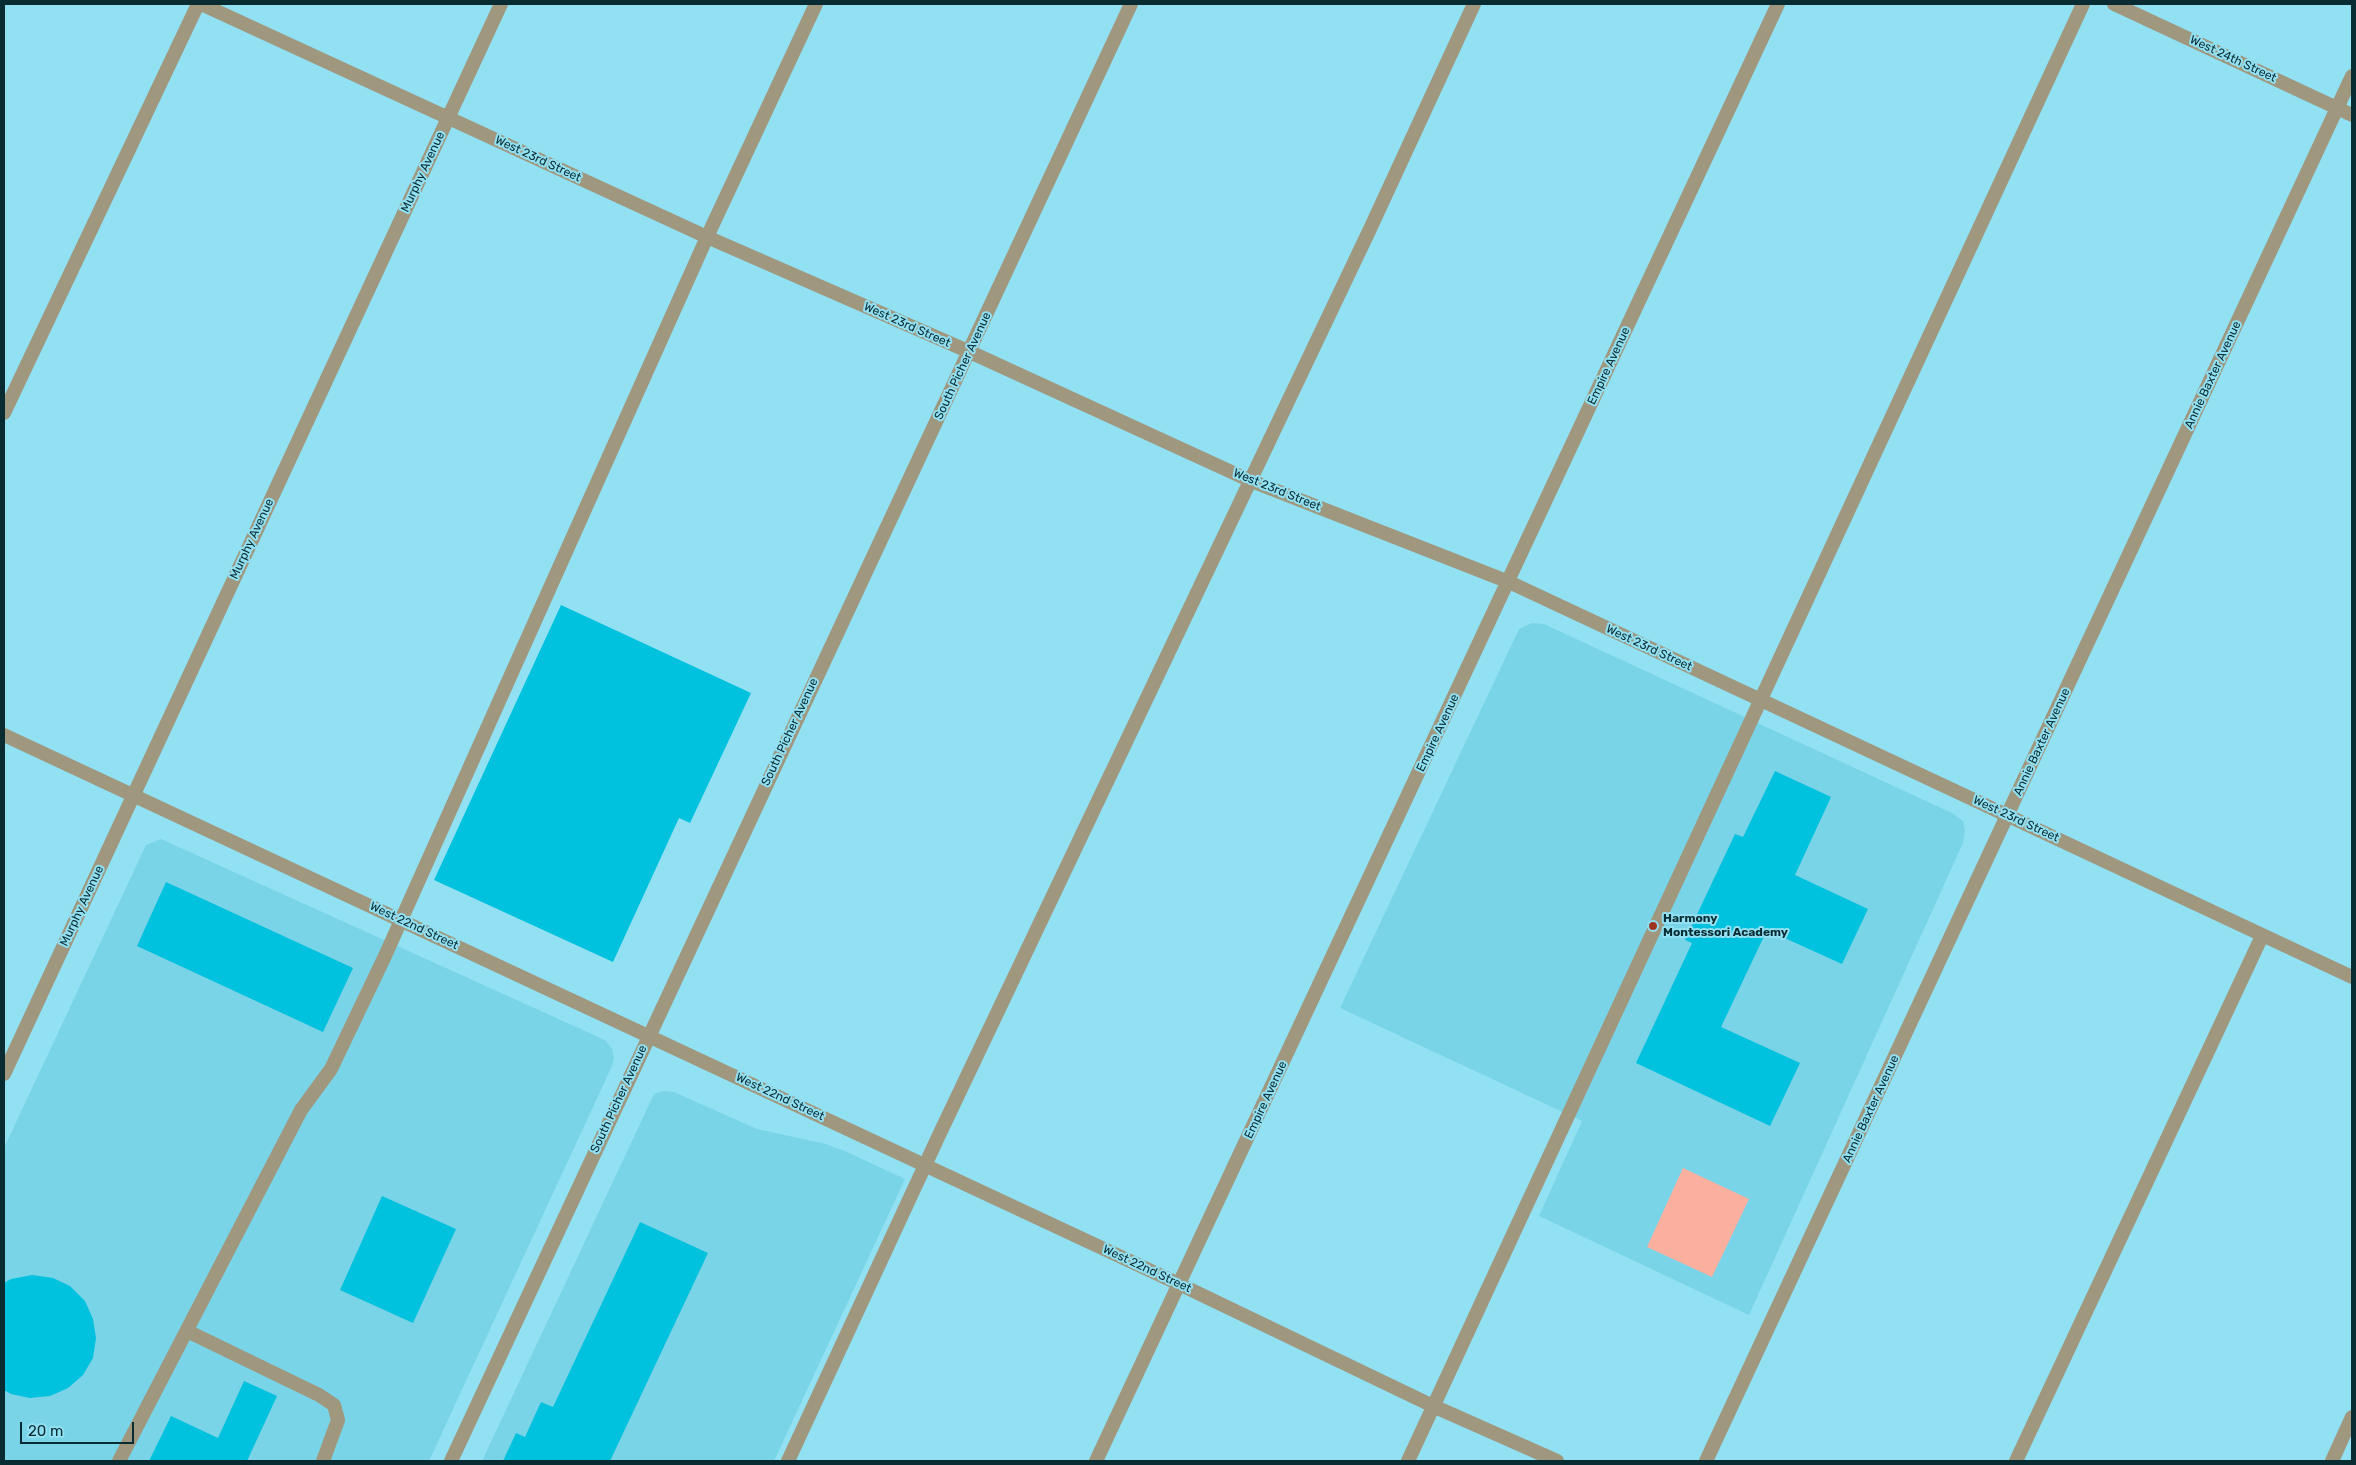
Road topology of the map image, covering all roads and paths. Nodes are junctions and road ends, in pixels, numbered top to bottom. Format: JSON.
{"nodes":[{"id":1,"x":199,"y":4,"type":"edge"},
{"id":2,"x":501,"y":4,"type":"edge"},
{"id":3,"x":816,"y":4,"type":"edge"},
{"id":4,"x":1131,"y":4,"type":"edge"},
{"id":5,"x":1474,"y":4,"type":"edge"},
{"id":6,"x":1778,"y":4,"type":"edge"},
{"id":7,"x":2083,"y":4,"type":"edge"},
{"id":8,"x":2114,"y":4,"type":"edge"},
{"id":9,"x":2352,"y":76,"type":"edge"},
{"id":10,"x":2338,"y":108,"type":"junction"},
{"id":11,"x":2352,"y":115,"type":"edge"},
{"id":12,"x":448,"y":118,"type":"junction"},
{"id":13,"x":707,"y":237,"type":"junction"},
{"id":14,"x":970,"y":352,"type":"junction"},
{"id":15,"x":4,"y":413,"type":"edge"},
{"id":16,"x":1249,"y":480,"type":"junction"},
{"id":17,"x":1509,"y":582,"type":"junction"},
{"id":18,"x":1761,"y":700,"type":"junction"},
{"id":19,"x":4,"y":735,"type":"edge"},
{"id":20,"x":134,"y":795,"type":"junction"},
{"id":21,"x":2008,"y":815,"type":"junction"},
{"id":22,"x":402,"y":920,"type":"junction"},
{"id":23,"x":2262,"y":936,"type":"junction"},
{"id":24,"x":2352,"y":977,"type":"edge"},
{"id":25,"x":649,"y":1036,"type":"junction"},
{"id":26,"x":4,"y":1074,"type":"edge"},
{"id":27,"x":925,"y":1165,"type":"junction"},
{"id":28,"x":1179,"y":1284,"type":"junction"},
{"id":29,"x":187,"y":1330,"type":"junction"},
{"id":30,"x":1433,"y":1406,"type":"junction"},
{"id":31,"x":2352,"y":1417,"type":"edge"},
{"id":32,"x":119,"y":1461,"type":"edge"},
{"id":33,"x":323,"y":1461,"type":"edge"},
{"id":34,"x":450,"y":1461,"type":"edge"},
{"id":35,"x":788,"y":1461,"type":"edge"},
{"id":36,"x":1096,"y":1461,"type":"edge"},
{"id":37,"x":1408,"y":1461,"type":"edge"},
{"id":38,"x":1557,"y":1461,"type":"edge"},
{"id":39,"x":1706,"y":1461,"type":"edge"},
{"id":40,"x":2016,"y":1461,"type":"edge"},
{"id":41,"x":2332,"y":1461,"type":"edge"}],
"edges":[{"from":1,"to":12,"type":"street","name":"West 23rd Street"},
{"from":1,"to":15,"type":"street"},
{"from":2,"to":12,"type":"street","name":"Murphy Avenue"},
{"from":3,"to":13,"type":"street"},
{"from":4,"to":14,"type":"street","name":"South Picher Avenue"},
{"from":5,"to":16,"type":"street"},
{"from":6,"to":17,"type":"street","name":"Empire Avenue"},
{"from":7,"to":18,"type":"street"},
{"from":8,"to":10,"type":"street","name":"West 24th Street"},
{"from":9,"to":10,"type":"street","name":"Annie Baxter Avenue"},
{"from":10,"to":11,"type":"street","name":"West 24th Street"},
{"from":10,"to":21,"type":"street","name":"Annie Baxter Avenue"},
{"from":12,"to":13,"type":"street","name":"West 23rd Street"},
{"from":12,"to":20,"type":"street","name":"Murphy Avenue"},
{"from":13,"to":14,"type":"street","name":"West 23rd Street"},
{"from":13,"to":22,"type":"street"},
{"from":14,"to":16,"type":"street","name":"West 23rd Street"},
{"from":14,"to":25,"type":"street","name":"South Picher Avenue"},
{"from":16,"to":17,"type":"street","name":"West 23rd Street"},
{"from":16,"to":27,"type":"street"},
{"from":17,"to":18,"type":"street","name":"West 23rd Street"},
{"from":17,"to":28,"type":"street","name":"Empire Avenue"},
{"from":18,"to":21,"type":"street","name":"West 23rd Street"},
{"from":18,"to":30,"type":"street"},
{"from":19,"to":20,"type":"street","name":"West 22nd Street"},
{"from":20,"to":22,"type":"street","name":"West 22nd Street"},
{"from":20,"to":26,"type":"street","name":"Murphy Avenue"},
{"from":21,"to":23,"type":"street","name":"West 23rd Street"},
{"from":21,"to":39,"type":"street","name":"Annie Baxter Avenue"},
{"from":22,"to":25,"type":"street","name":"West 22nd Street"},
{"from":22,"to":29,"type":"street"},
{"from":23,"to":24,"type":"street","name":"West 23rd Street"},
{"from":23,"to":40,"type":"street"},
{"from":25,"to":27,"type":"street","name":"West 22nd Street"},
{"from":25,"to":34,"type":"street","name":"South Picher Avenue"},
{"from":27,"to":28,"type":"street","name":"West 22nd Street"},
{"from":27,"to":35,"type":"street"},
{"from":28,"to":30,"type":"street","name":"West 22nd Street"},
{"from":28,"to":36,"type":"street","name":"Empire Avenue"},
{"from":29,"to":32,"type":"street"},
{"from":29,"to":33,"type":"street"},
{"from":30,"to":37,"type":"street"},
{"from":30,"to":38,"type":"street","name":"West 22nd Street"},
{"from":31,"to":41,"type":"street"}]}
